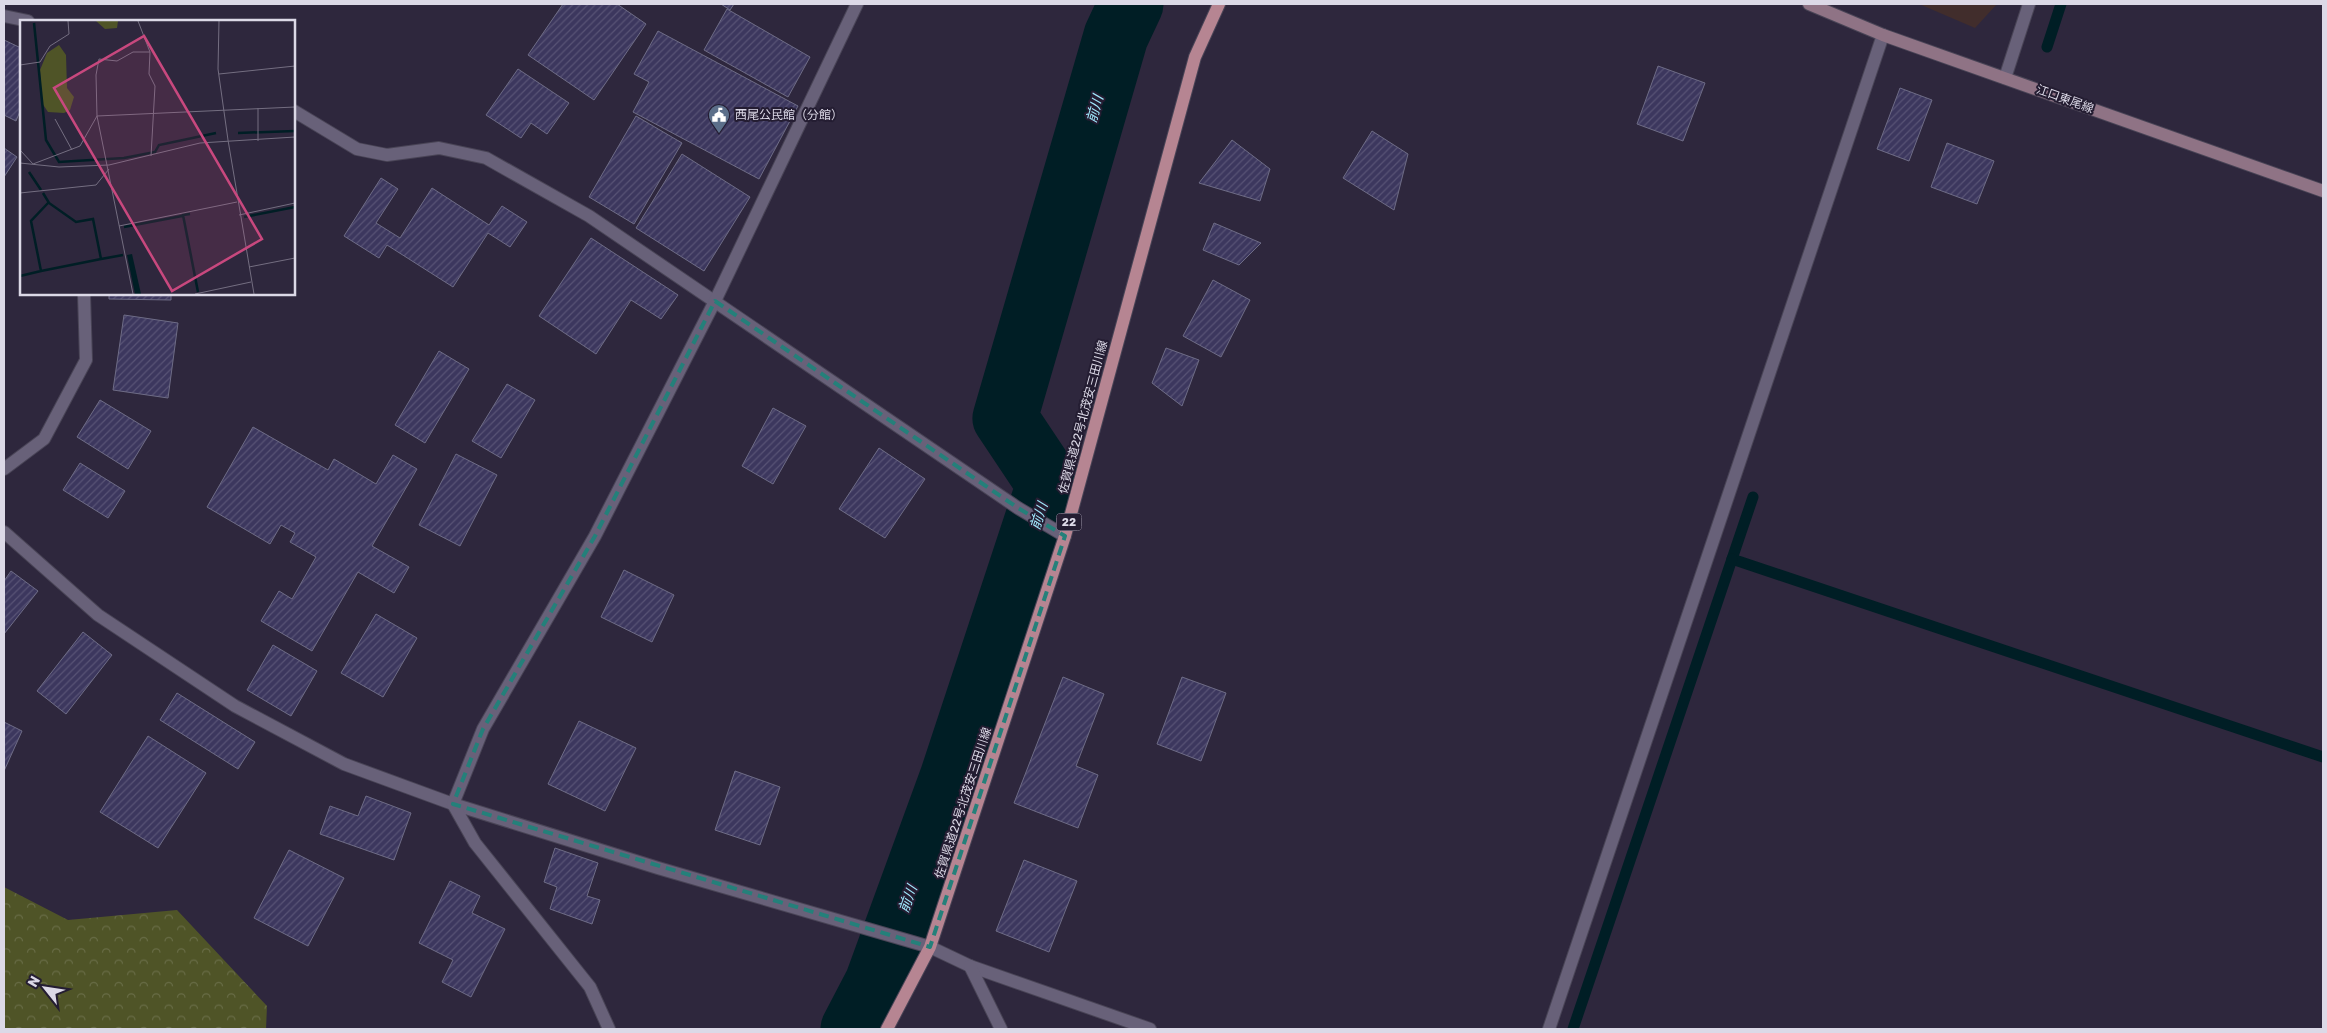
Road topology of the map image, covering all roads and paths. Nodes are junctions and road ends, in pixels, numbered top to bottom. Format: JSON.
{"nodes":[{"id":1,"x":857,"y":4,"type":"edge"},
{"id":2,"x":1219,"y":4,"type":"edge"},
{"id":3,"x":1809,"y":4,"type":"edge"},
{"id":4,"x":2029,"y":4,"type":"edge"},
{"id":5,"x":4,"y":16,"type":"edge"},
{"id":6,"x":23,"y":20,"type":"edge"},
{"id":7,"x":1883,"y":34,"type":"junction"},
{"id":8,"x":2005,"y":78,"type":"junction"},
{"id":9,"x":295,"y":112,"type":"edge"},
{"id":10,"x":2323,"y":191,"type":"edge"},
{"id":11,"x":84,"y":295,"type":"edge"},
{"id":12,"x":715,"y":301,"type":"junction"},
{"id":13,"x":4,"y":469,"type":"edge"},
{"id":14,"x":4,"y":532,"type":"edge"},
{"id":15,"x":1065,"y":536,"type":"junction"},
{"id":16,"x":453,"y":804,"type":"junction"},
{"id":17,"x":930,"y":947,"type":"junction"},
{"id":18,"x":970,"y":966,"type":"junction"},
{"id":19,"x":609,"y":1029,"type":"edge"},
{"id":20,"x":887,"y":1029,"type":"edge"},
{"id":21,"x":1001,"y":1029,"type":"edge"},
{"id":22,"x":1150,"y":1029,"type":"edge"},
{"id":23,"x":1549,"y":1029,"type":"edge"}],
"edges":[{"from":1,"to":12,"type":"street"},
{"from":2,"to":15,"type":"main road","name":"佐賀県道22号北茂安三田川線","number":"22"},
{"from":3,"to":7,"type":"main road","name":"江口東尾線"},
{"from":4,"to":8,"type":"street"},
{"from":5,"to":6,"type":"street"},
{"from":7,"to":8,"type":"main road","name":"江口東尾線"},
{"from":7,"to":23,"type":"street"},
{"from":8,"to":10,"type":"main road","name":"江口東尾線"},
{"from":9,"to":12,"type":"street"},
{"from":11,"to":13,"type":"street"},
{"from":12,"to":15,"type":"street"},
{"from":12,"to":16,"type":"street"},
{"from":14,"to":16,"type":"street"},
{"from":15,"to":17,"type":"main road","name":"佐賀県道22号北茂安三田川線","number":"22"},
{"from":16,"to":17,"type":"street"},
{"from":16,"to":19,"type":"street"},
{"from":17,"to":18,"type":"street"},
{"from":17,"to":20,"type":"main road","name":"佐賀県道22号北茂安三田川線","number":"22"},
{"from":18,"to":21,"type":"street"},
{"from":18,"to":22,"type":"street"}]}
